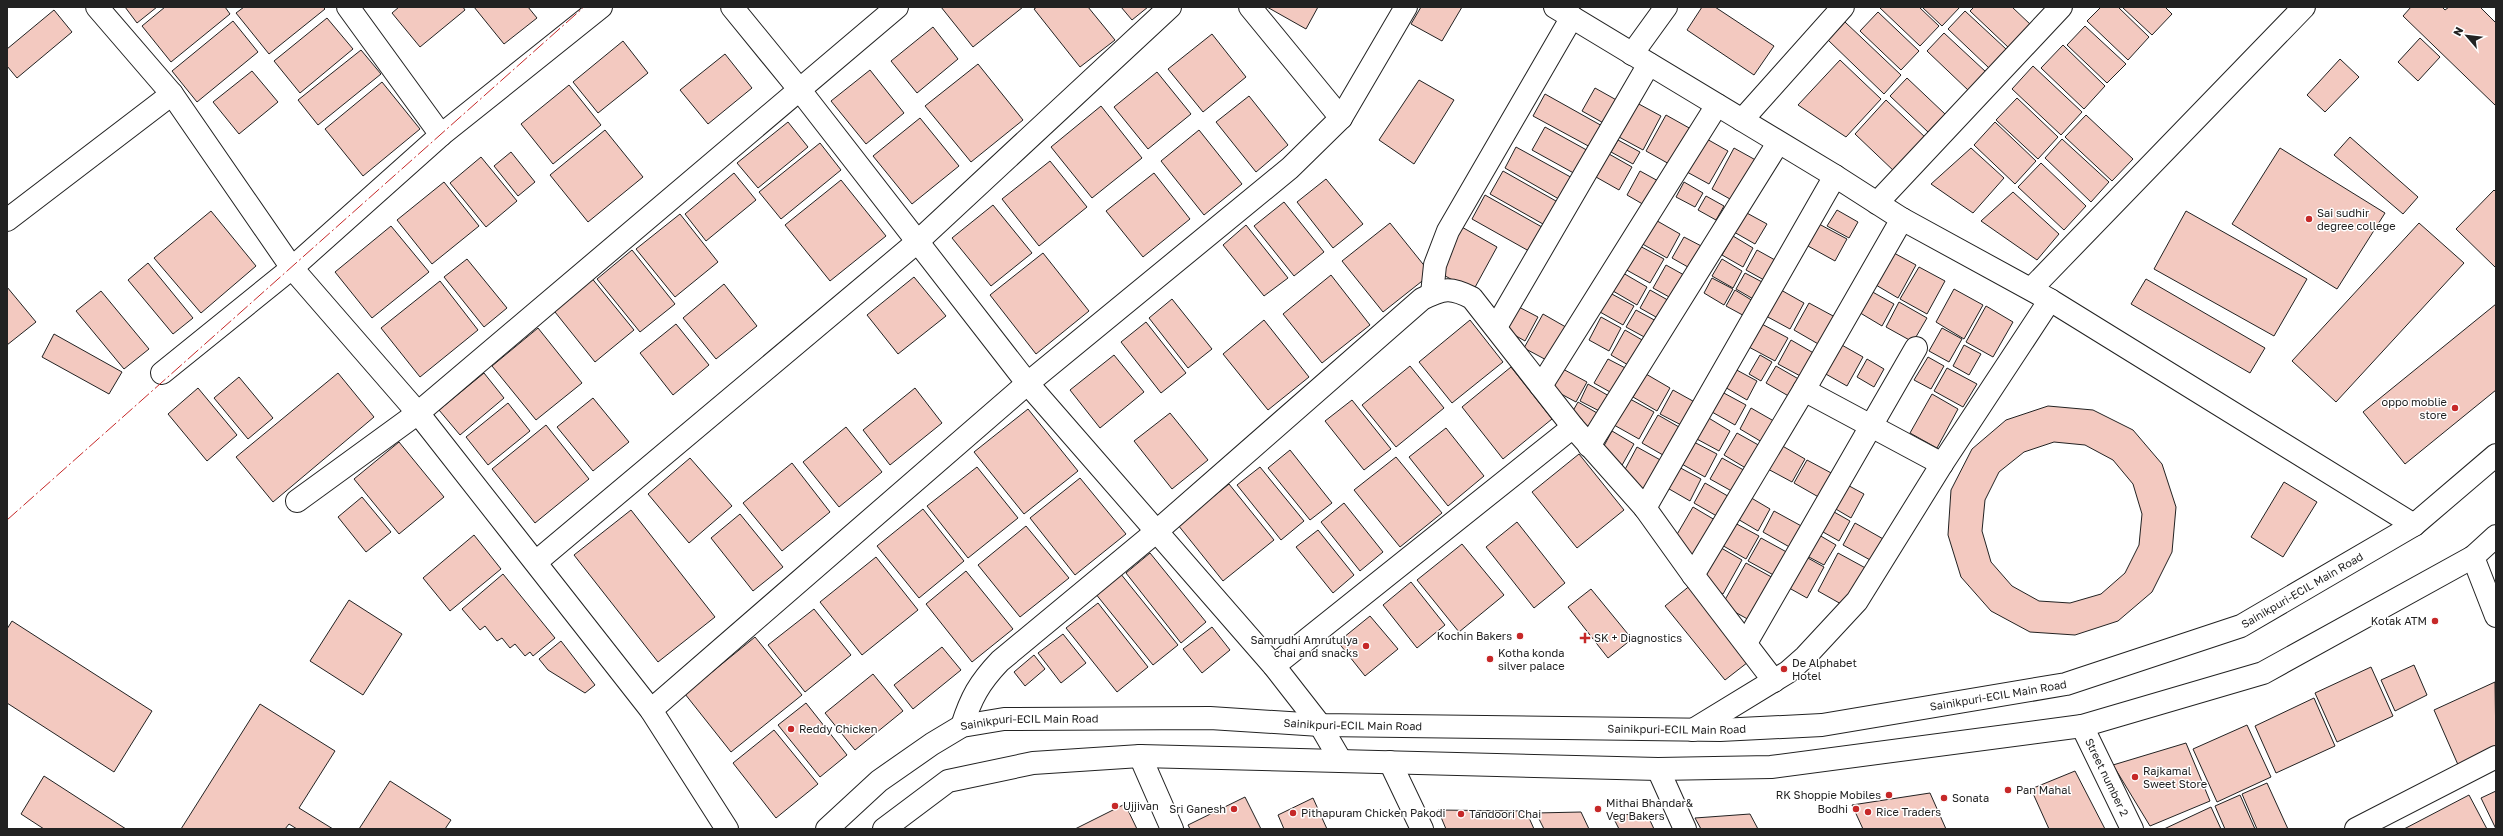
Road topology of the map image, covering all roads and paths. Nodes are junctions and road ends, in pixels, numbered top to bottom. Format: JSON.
{"nodes":[{"id":1,"x":97,"y":7,"type":"edge"},
{"id":2,"x":348,"y":7,"type":"edge"},
{"id":3,"x":601,"y":7,"type":"edge"},
{"id":4,"x":732,"y":7,"type":"edge"},
{"id":5,"x":897,"y":7,"type":"edge"},
{"id":6,"x":1170,"y":7,"type":"edge"},
{"id":7,"x":1250,"y":7,"type":"edge"},
{"id":8,"x":1406,"y":7,"type":"edge"},
{"id":9,"x":1666,"y":7,"type":"edge"},
{"id":10,"x":1842,"y":7,"type":"edge"},
{"id":11,"x":2061,"y":7,"type":"edge"},
{"id":12,"x":2304,"y":7,"type":"edge"},
{"id":13,"x":1564,"y":12,"type":"edge"},
{"id":14,"x":1641,"y":59,"type":"junction"},
{"id":15,"x":799,"y":89,"type":"junction"},
{"id":16,"x":172,"y":94,"type":"junction"},
{"id":17,"x":1717,"y":105,"type":"junction"},
{"id":18,"x":1341,"y":118,"type":"junction"},
{"id":19,"x":1742,"y":120,"type":"junction"},
{"id":20,"x":441,"y":135,"type":"junction"},
{"id":21,"x":1778,"y":144,"type":"junction"},
{"id":22,"x":1835,"y":176,"type":"junction"},
{"id":23,"x":1877,"y":203,"type":"junction"},
{"id":24,"x":8,"y":219,"type":"edge"},
{"id":25,"x":1902,"y":219,"type":"junction"},
{"id":26,"x":916,"y":243,"type":"junction"},
{"id":27,"x":292,"y":268,"type":"junction"},
{"id":28,"x":1432,"y":294,"type":"junction"},
{"id":29,"x":2041,"y":294,"type":"junction"},
{"id":30,"x":1496,"y":327,"type":"junction"},
{"id":31,"x":1916,"y":348,"type":"dead end"},
{"id":32,"x":162,"y":373,"type":"dead end"},
{"id":33,"x":1028,"y":383,"type":"junction"},
{"id":34,"x":1541,"y":386,"type":"junction"},
{"id":35,"x":1804,"y":390,"type":"junction"},
{"id":36,"x":418,"y":413,"type":"junction"},
{"id":37,"x":1871,"y":426,"type":"junction"},
{"id":38,"x":1573,"y":427,"type":"junction"},
{"id":39,"x":1589,"y":446,"type":"junction"},
{"id":40,"x":2496,"y":455,"type":"edge"},
{"id":41,"x":1942,"y":464,"type":"junction"},
{"id":42,"x":297,"y":501,"type":"dead end"},
{"id":43,"x":1645,"y":508,"type":"junction"},
{"id":44,"x":2414,"y":525,"type":"junction"},
{"id":45,"x":1157,"y":532,"type":"junction"},
{"id":46,"x":2496,"y":536,"type":"edge"},
{"id":47,"x":2473,"y":557,"type":"junction"},
{"id":48,"x":536,"y":562,"type":"junction"},
{"id":49,"x":1693,"y":575,"type":"junction"},
{"id":50,"x":2496,"y":616,"type":"edge"},
{"id":51,"x":1746,"y":643,"type":"junction"},
{"id":52,"x":1274,"y":666,"type":"junction"},
{"id":53,"x":1774,"y":681,"type":"junction"},
{"id":54,"x":651,"y":710,"type":"junction"},
{"id":55,"x":1320,"y":725,"type":"junction"},
{"id":56,"x":962,"y":726,"type":"junction"},
{"id":57,"x":2082,"y":726,"type":"junction"},
{"id":58,"x":1693,"y":730,"type":"junction"},
{"id":59,"x":1140,"y":756,"type":"junction"},
{"id":60,"x":2496,"y":756,"type":"edge"},
{"id":61,"x":1342,"y":761,"type":"junction"},
{"id":62,"x":1390,"y":762,"type":"junction"},
{"id":63,"x":1658,"y":769,"type":"junction"},
{"id":64,"x":727,"y":829,"type":"edge"},
{"id":65,"x":827,"y":829,"type":"edge"},
{"id":66,"x":884,"y":829,"type":"edge"},
{"id":67,"x":1172,"y":829,"type":"edge"},
{"id":68,"x":1422,"y":829,"type":"edge"},
{"id":69,"x":1686,"y":829,"type":"edge"},
{"id":70,"x":2132,"y":829,"type":"edge"},
{"id":71,"x":2356,"y":829,"type":"edge"}],
"edges":[{"from":1,"to":16,"type":"street"},
{"from":2,"to":20,"type":"street"},
{"from":3,"to":20,"type":"street"},
{"from":4,"to":15,"type":"street"},
{"from":5,"to":15,"type":"street"},
{"from":6,"to":26,"type":"street"},
{"from":7,"to":18,"type":"street"},
{"from":8,"to":18,"type":"street"},
{"from":9,"to":14,"type":"street"},
{"from":10,"to":19,"type":"street"},
{"from":11,"to":23,"type":"street"},
{"from":12,"to":29,"type":"street"},
{"from":13,"to":14,"type":"street"},
{"from":13,"to":28,"type":"street"},
{"from":14,"to":17,"type":"street"},
{"from":14,"to":30,"type":"street"},
{"from":15,"to":26,"type":"street"},
{"from":15,"to":36,"type":"street"},
{"from":16,"to":24,"type":"street"},
{"from":16,"to":27,"type":"street"},
{"from":17,"to":19,"type":"street"},
{"from":17,"to":34,"type":"street"},
{"from":18,"to":33,"type":"street"},
{"from":19,"to":21,"type":"street"},
{"from":20,"to":27,"type":"street"},
{"from":21,"to":22,"type":"street"},
{"from":21,"to":39,"type":"street"},
{"from":22,"to":23,"type":"street"},
{"from":22,"to":43,"type":"street"},
{"from":23,"to":25,"type":"street"},
{"from":25,"to":29,"type":"street"},
{"from":25,"to":35,"type":"street"},
{"from":26,"to":33,"type":"street"},
{"from":26,"to":48,"type":"street"},
{"from":27,"to":32,"type":"street"},
{"from":27,"to":36,"type":"street"},
{"from":28,"to":30,"type":"street"},
{"from":28,"to":45,"type":"street"},
{"from":29,"to":41,"type":"street"},
{"from":29,"to":44,"type":"street"},
{"from":30,"to":34,"type":"street"},
{"from":31,"to":37,"type":"street"},
{"from":33,"to":45,"type":"street"},
{"from":33,"to":54,"type":"street"},
{"from":34,"to":38,"type":"street"},
{"from":35,"to":37,"type":"street"},
{"from":35,"to":49,"type":"street"},
{"from":36,"to":42,"type":"street"},
{"from":36,"to":48,"type":"street"},
{"from":37,"to":41,"type":"street"},
{"from":37,"to":51,"type":"street"},
{"from":38,"to":39,"type":"street"},
{"from":38,"to":52,"type":"street"},
{"from":39,"to":43,"type":"street"},
{"from":40,"to":44,"type":"street","name":"Sainikpuri-ECIL Main Road"},
{"from":41,"to":53,"type":"street"},
{"from":43,"to":49,"type":"street"},
{"from":44,"to":58,"type":"street","name":"Sainikpuri-ECIL Main Road"},
{"from":45,"to":52,"type":"street"},
{"from":45,"to":56,"type":"street"},
{"from":46,"to":47,"type":"street"},
{"from":47,"to":50,"type":"street"},
{"from":47,"to":57,"type":"street"},
{"from":48,"to":54,"type":"street"},
{"from":49,"to":51,"type":"street"},
{"from":51,"to":53,"type":"street"},
{"from":52,"to":55,"type":"street"},
{"from":53,"to":58,"type":"street"},
{"from":54,"to":64,"type":"street"},
{"from":55,"to":56,"type":"street","name":"Sainikpuri-ECIL Main Road"},
{"from":55,"to":58,"type":"street","name":"Sainikpuri-ECIL Main Road"},
{"from":55,"to":61,"type":"street"},
{"from":56,"to":65,"type":"street","name":"Sainikpuri-ECIL Main Road"},
{"from":57,"to":63,"type":"street"},
{"from":57,"to":70,"type":"street","name":"Street number 2"},
{"from":59,"to":61,"type":"street"},
{"from":59,"to":66,"type":"street"},
{"from":59,"to":67,"type":"street"},
{"from":60,"to":71,"type":"street"},
{"from":61,"to":62,"type":"street"},
{"from":62,"to":63,"type":"street"},
{"from":62,"to":68,"type":"street"},
{"from":63,"to":69,"type":"street"}]}
